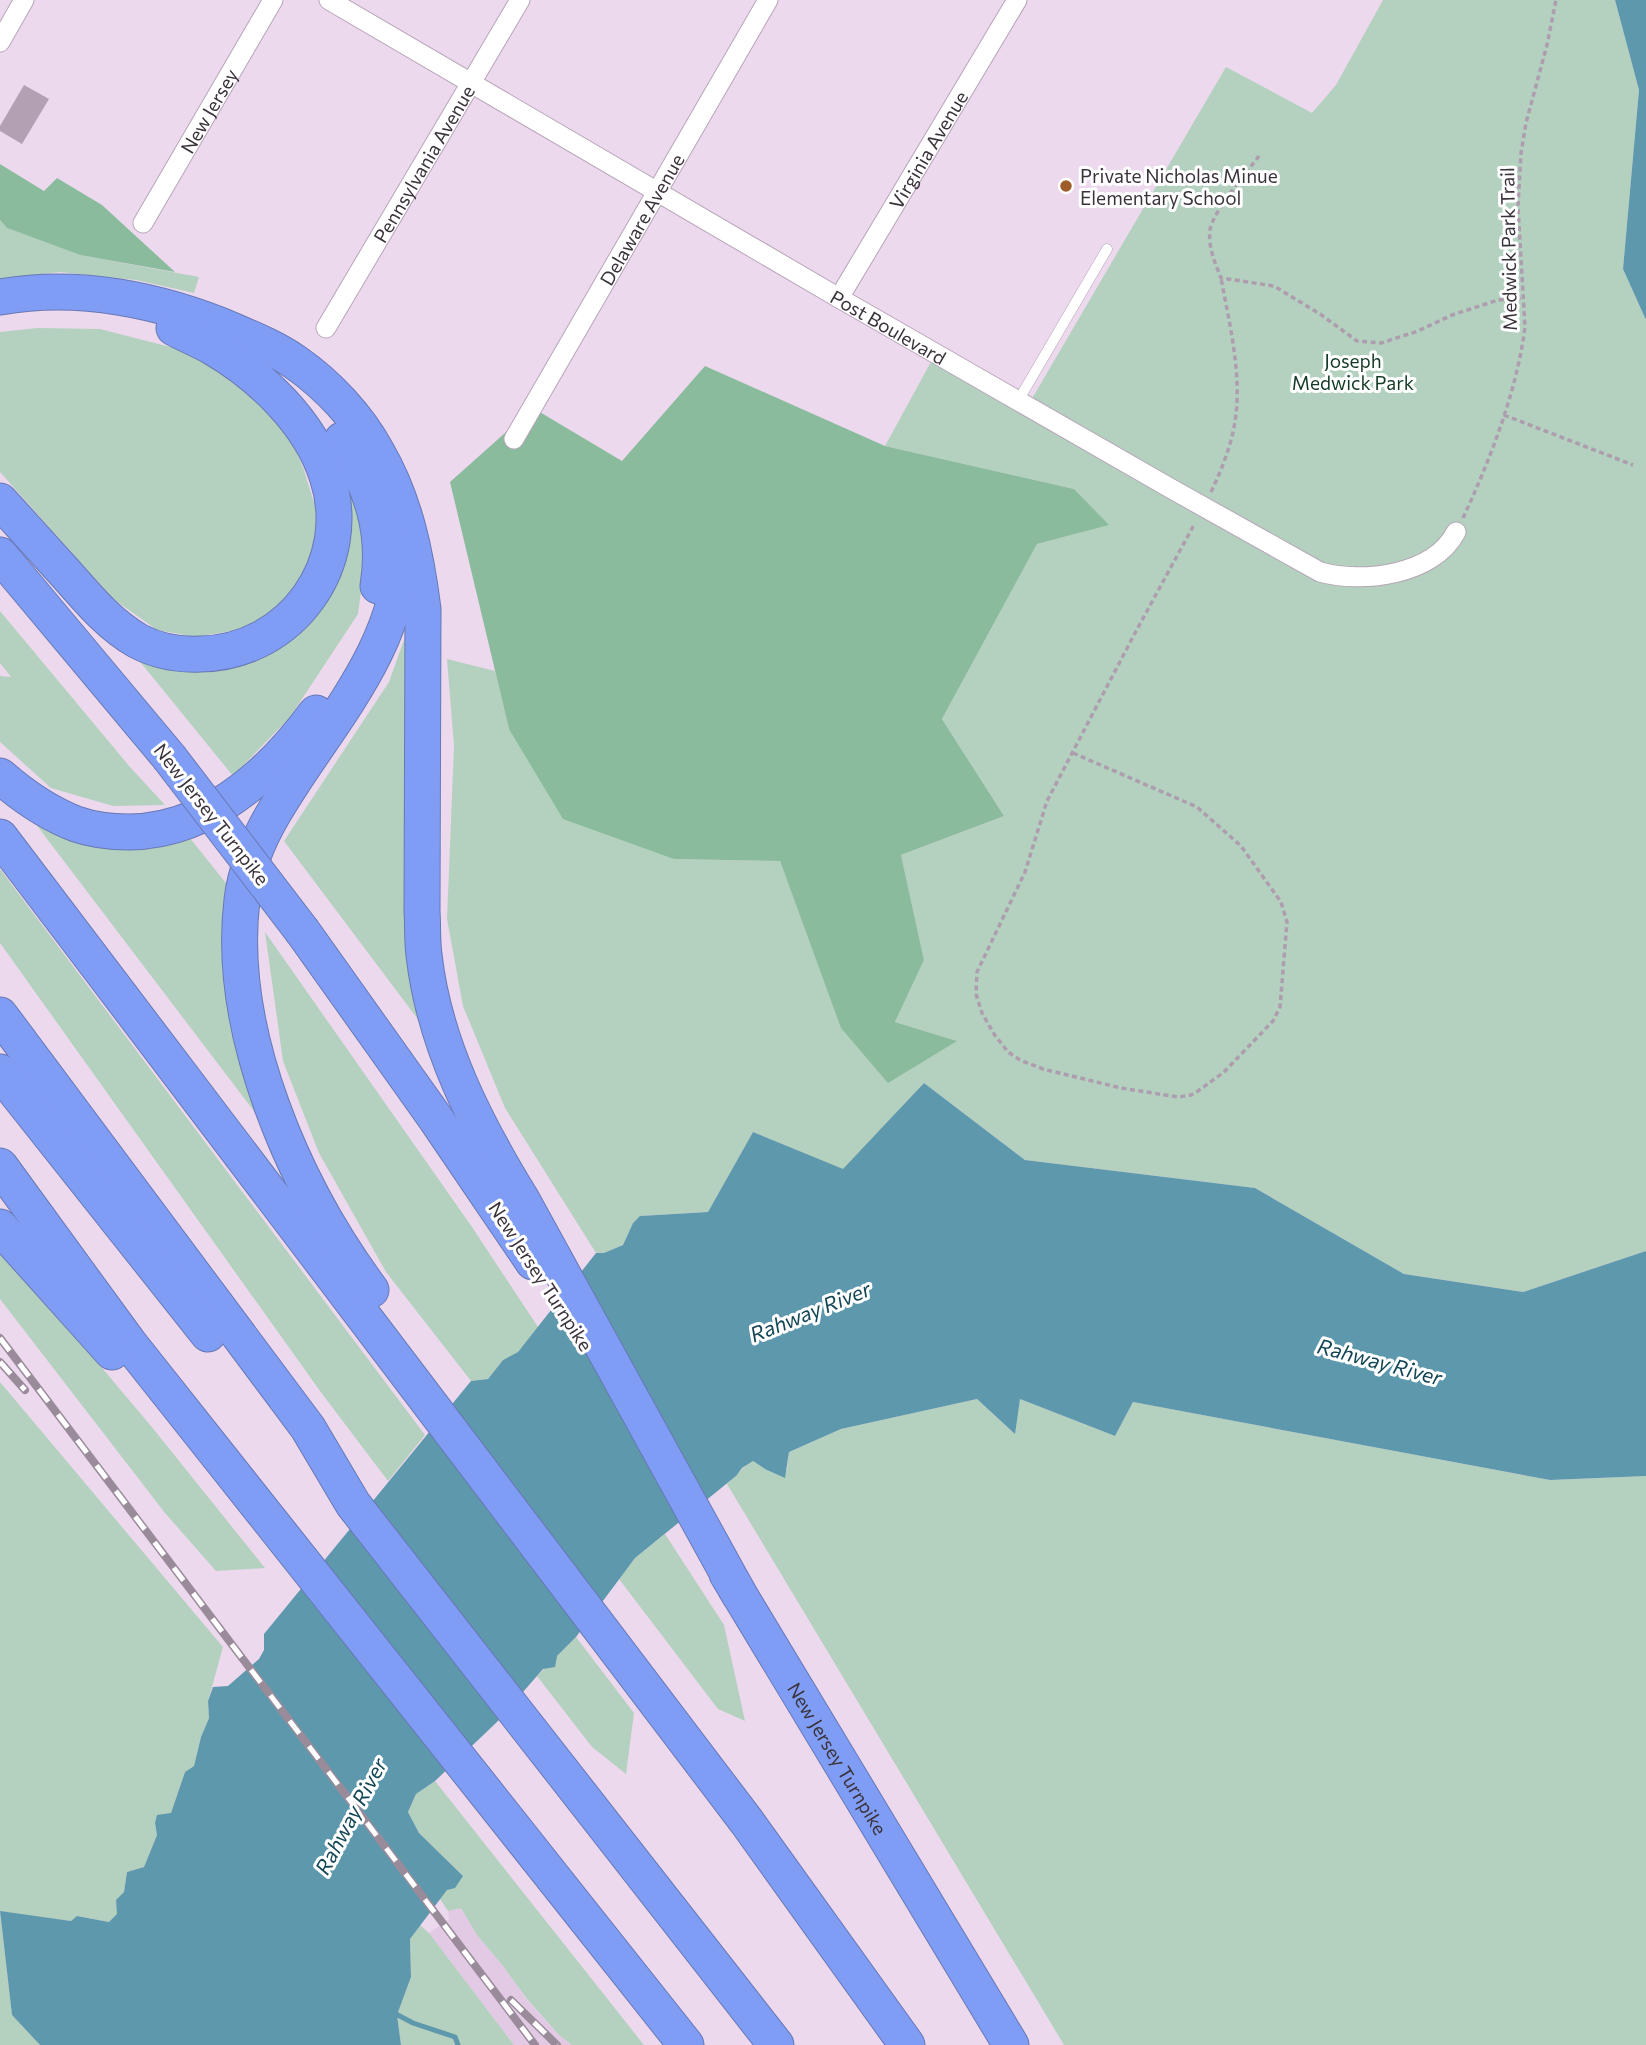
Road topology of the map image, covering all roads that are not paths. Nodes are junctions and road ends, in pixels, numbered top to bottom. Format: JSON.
{"nodes":[{"id":1,"x":24,"y":0,"type":"edge"},
{"id":2,"x":273,"y":0,"type":"edge"},
{"id":3,"x":329,"y":0,"type":"edge"},
{"id":4,"x":520,"y":0,"type":"edge"},
{"id":5,"x":768,"y":0,"type":"edge"},
{"id":6,"x":1017,"y":0,"type":"edge"},
{"id":7,"x":0,"y":42,"type":"edge"},
{"id":8,"x":471,"y":84,"type":"junction"},
{"id":9,"x":656,"y":192,"type":"junction"},
{"id":10,"x":143,"y":223,"type":"dead end"},
{"id":11,"x":1107,"y":249,"type":"dead end"},
{"id":12,"x":0,"y":296,"type":"edge"},
{"id":13,"x":839,"y":298,"type":"junction"},
{"id":14,"x":0,"y":315,"type":"edge"},
{"id":15,"x":171,"y":327,"type":"junction"},
{"id":16,"x":326,"y":328,"type":"dead end"},
{"id":17,"x":1018,"y":401,"type":"junction"},
{"id":18,"x":514,"y":439,"type":"dead end"},
{"id":19,"x":397,"y":491,"type":"junction"},
{"id":20,"x":0,"y":501,"type":"edge"},
{"id":21,"x":1456,"y":532,"type":"road end"},
{"id":22,"x":0,"y":555,"type":"edge"},
{"id":23,"x":0,"y":776,"type":"edge"},
{"id":24,"x":0,"y":837,"type":"edge"},
{"id":25,"x":0,"y":1015,"type":"edge"},
{"id":26,"x":0,"y":1072,"type":"edge"},
{"id":27,"x":0,"y":1166,"type":"edge"},
{"id":28,"x":513,"y":1210,"type":"junction"},
{"id":29,"x":0,"y":1227,"type":"edge"},
{"id":30,"x":393,"y":1337,"type":"junction"},
{"id":31,"x":125,"y":1353,"type":"junction"},
{"id":32,"x":302,"y":1436,"type":"junction"},
{"id":33,"x":686,"y":2045,"type":"edge"},
{"id":34,"x":776,"y":2045,"type":"edge"},
{"id":35,"x":907,"y":2045,"type":"edge"},
{"id":36,"x":1011,"y":2045,"type":"edge"}],
"edges":[{"from":1,"to":7,"type":"street"},
{"from":2,"to":10,"type":"street","name":"New Jersey"},
{"from":3,"to":8,"type":"street","name":"Post Boulevard"},
{"from":4,"to":8,"type":"street","name":"Pennsylvania Avenue"},
{"from":5,"to":9,"type":"street","name":"Delaware Avenue"},
{"from":6,"to":13,"type":"street","name":"Virginia Avenue"},
{"from":8,"to":9,"type":"street","name":"Post Boulevard"},
{"from":8,"to":16,"type":"street","name":"Pennsylvania Avenue"},
{"from":9,"to":13,"type":"street","name":"Post Boulevard"},
{"from":9,"to":18,"type":"street","name":"Delaware Avenue"},
{"from":11,"to":17,"type":"lane"},
{"from":12,"to":19,"type":"highway"},
{"from":13,"to":17,"type":"street","name":"Post Boulevard"},
{"from":14,"to":15,"type":"highway"},
{"from":15,"to":20,"type":"highway"},
{"from":15,"to":23,"type":"highway"},
{"from":17,"to":21,"type":"street","name":"Post Boulevard"},
{"from":19,"to":28,"type":"highway"},
{"from":19,"to":30,"type":"highway"},
{"from":22,"to":28,"type":"highway","name":"New Jersey Turnpike","bridge":true},
{"from":24,"to":30,"type":"highway"},
{"from":25,"to":32,"type":"highway"},
{"from":26,"to":32,"type":"highway"},
{"from":27,"to":31,"type":"highway"},
{"from":28,"to":36,"type":"highway","name":"New Jersey Turnpike"},
{"from":29,"to":31,"type":"highway"},
{"from":30,"to":35,"type":"highway"},
{"from":31,"to":33,"type":"highway"},
{"from":32,"to":34,"type":"highway"}]}
